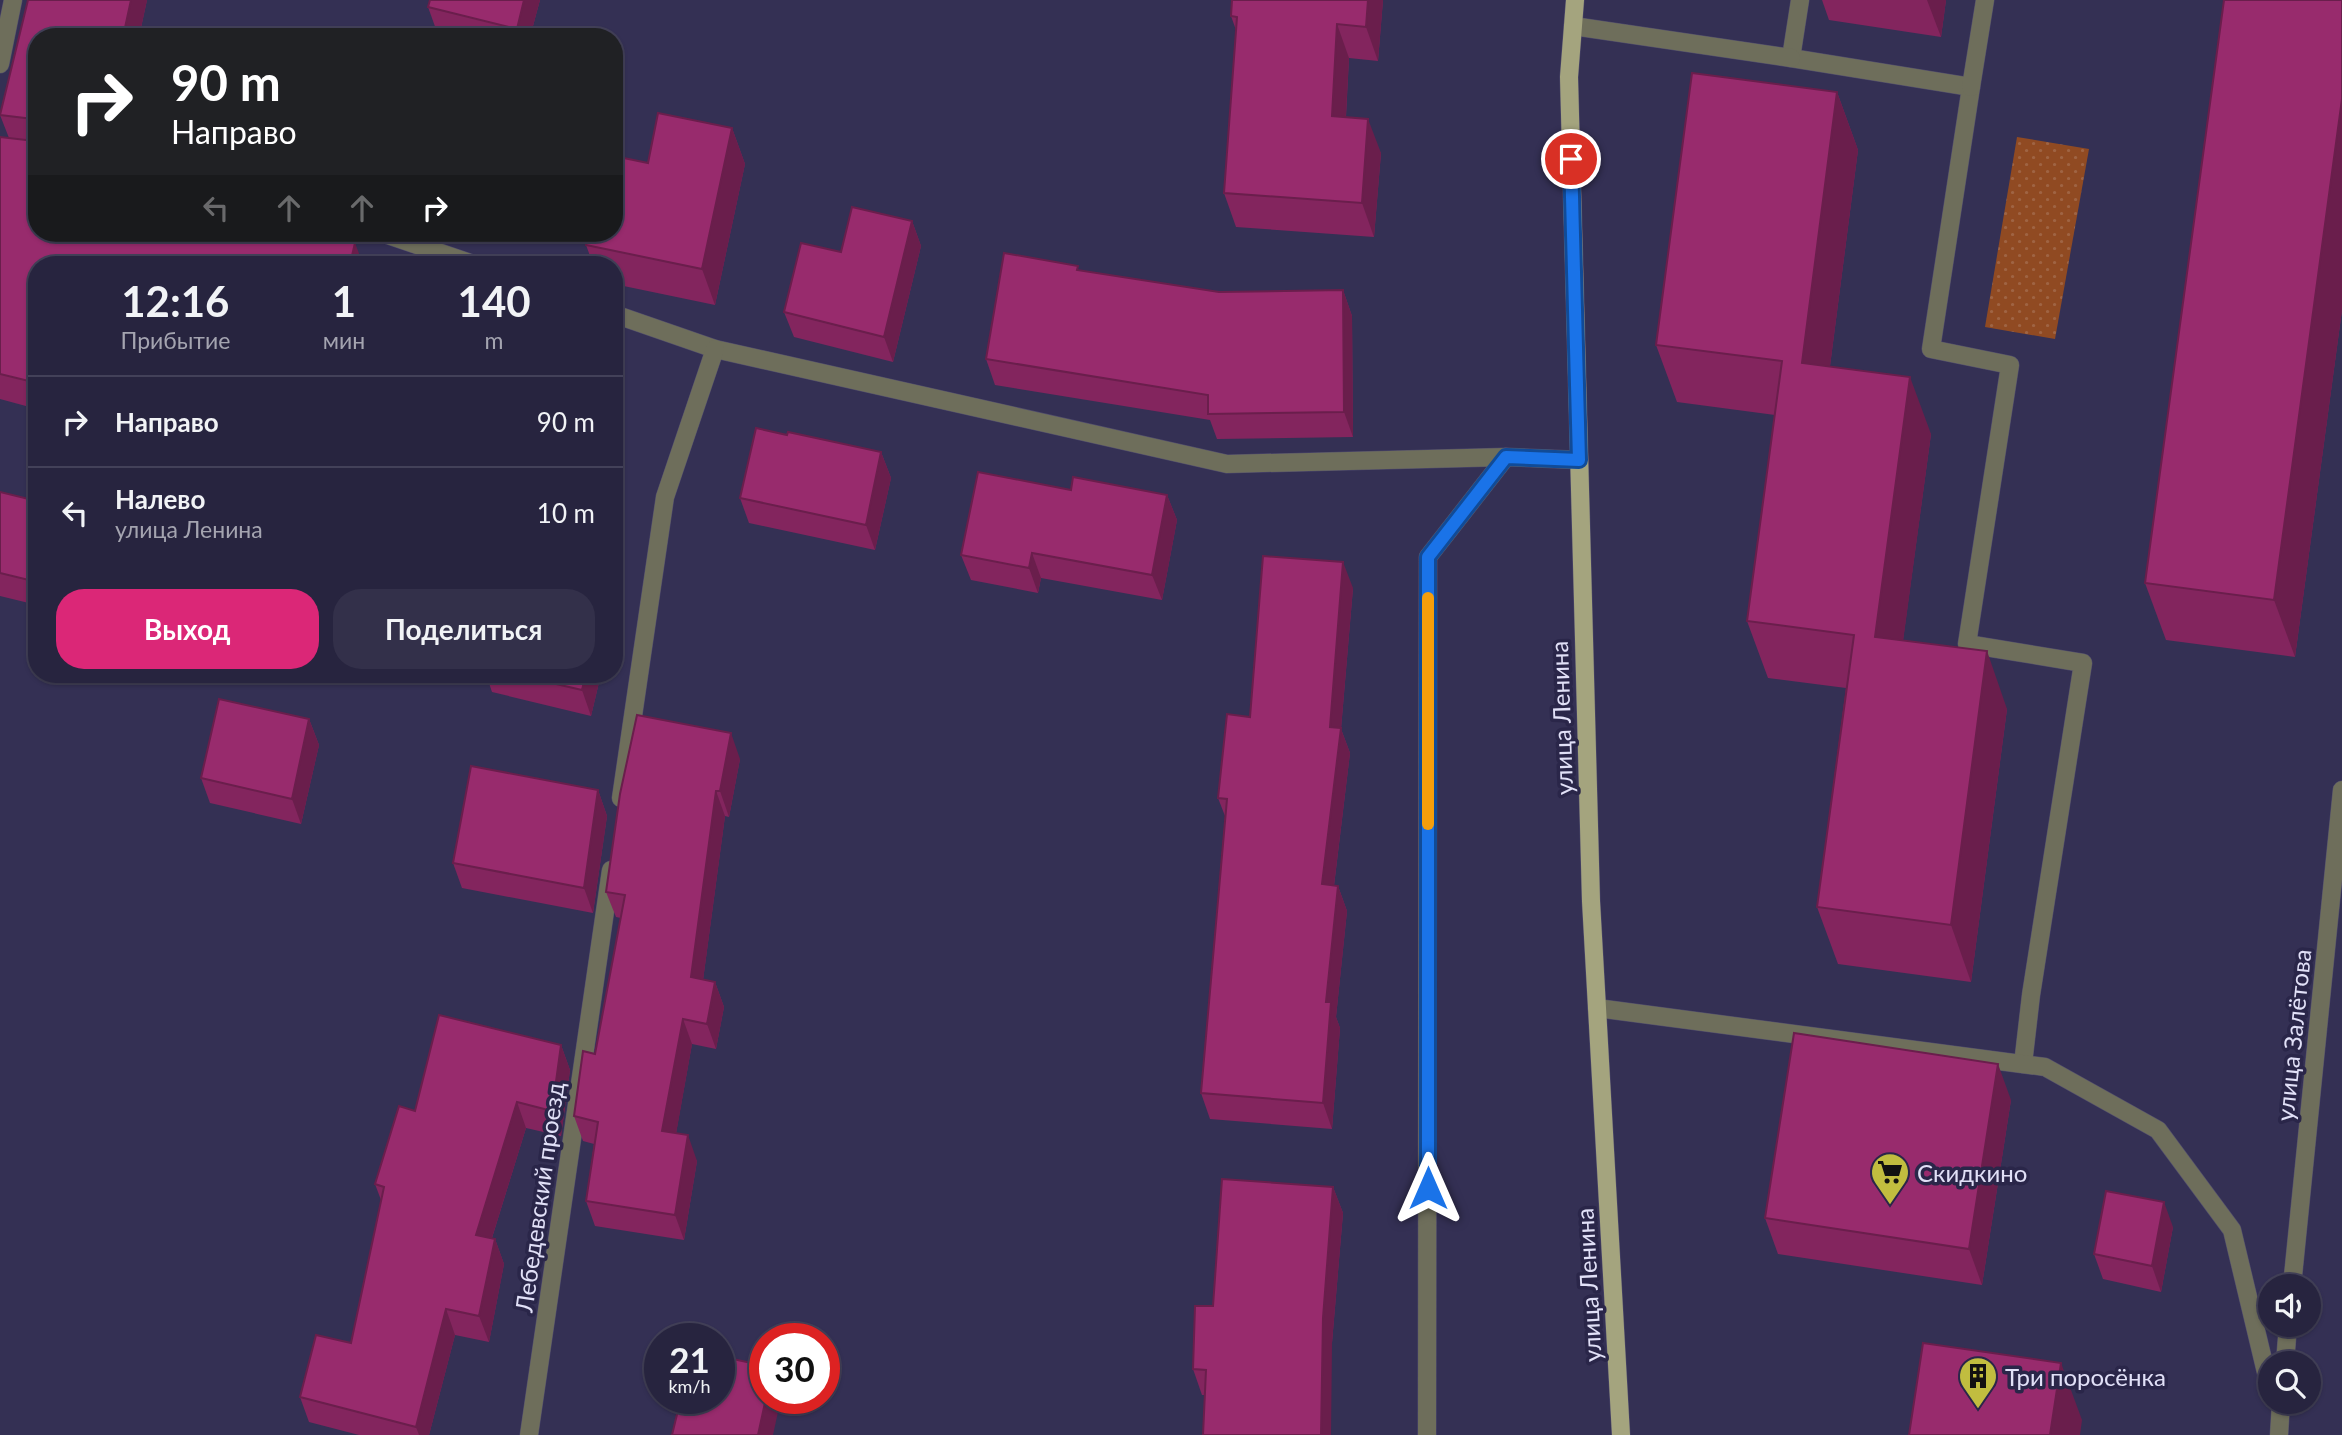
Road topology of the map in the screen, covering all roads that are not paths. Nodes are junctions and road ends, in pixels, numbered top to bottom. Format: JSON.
{"nodes":[{"id":1,"x":13,"y":0,"type":"edge"},
{"id":2,"x":1575,"y":0,"type":"edge"},
{"id":3,"x":1800,"y":0,"type":"edge"},
{"id":4,"x":1985,"y":0,"type":"edge"},
{"id":5,"x":1573,"y":26,"type":"junction"},
{"id":6,"x":1791,"y":58,"type":"junction"},
{"id":7,"x":0,"y":64,"type":"edge"},
{"id":8,"x":1971,"y":87,"type":"junction"},
{"id":9,"x":408,"y":242,"type":"edge"},
{"id":10,"x":449,"y":256,"type":"edge"},
{"id":11,"x":623,"y":317,"type":"edge"},
{"id":12,"x":715,"y":349,"type":"junction"},
{"id":13,"x":1506,"y":457,"type":"junction"},
{"id":14,"x":1579,"y":460,"type":"junction"},
{"id":15,"x":2342,"y":789,"type":"edge"},
{"id":16,"x":619,"y":814,"type":"edge"},
{"id":17,"x":613,"y":855,"type":"edge"},
{"id":18,"x":1597,"y":1008,"type":"junction"},
{"id":19,"x":2023,"y":1064,"type":"junction"},
{"id":20,"x":2293,"y":1274,"type":"edge"},
{"id":21,"x":2261,"y":1351,"type":"edge"},
{"id":22,"x":2275,"y":1414,"type":"edge"},
{"id":23,"x":2280,"y":1414,"type":"edge"},
{"id":24,"x":2279,"y":1432,"type":"edge"},
{"id":25,"x":529,"y":1435,"type":"edge"},
{"id":26,"x":1427,"y":1435,"type":"edge"},
{"id":27,"x":1621,"y":1435,"type":"edge"}],
"edges":[{"from":1,"to":7,"type":"street"},
{"from":2,"to":5,"type":"main road","name":"улица Ленина"},
{"from":3,"to":6,"type":"street"},
{"from":4,"to":8,"type":"street"},
{"from":5,"to":6,"type":"street"},
{"from":5,"to":14,"type":"main road","name":"улица Ленина"},
{"from":6,"to":8,"type":"street"},
{"from":8,"to":19,"type":"street"},
{"from":9,"to":10,"type":"street"},
{"from":11,"to":12,"type":"street"},
{"from":12,"to":13,"type":"street"},
{"from":12,"to":16,"type":"street"},
{"from":13,"to":14,"type":"street"},
{"from":13,"to":26,"type":"street"},
{"from":14,"to":18,"type":"main road","name":"улица Ленина"},
{"from":15,"to":20,"type":"street","name":"улица Залётова"},
{"from":17,"to":25,"type":"street","name":"Лебедевский проезд"},
{"from":18,"to":19,"type":"street"},
{"from":18,"to":27,"type":"main road","name":"улица Ленина"},
{"from":19,"to":21,"type":"street"},
{"from":22,"to":24,"type":"street"},
{"from":23,"to":24,"type":"street"}]}
